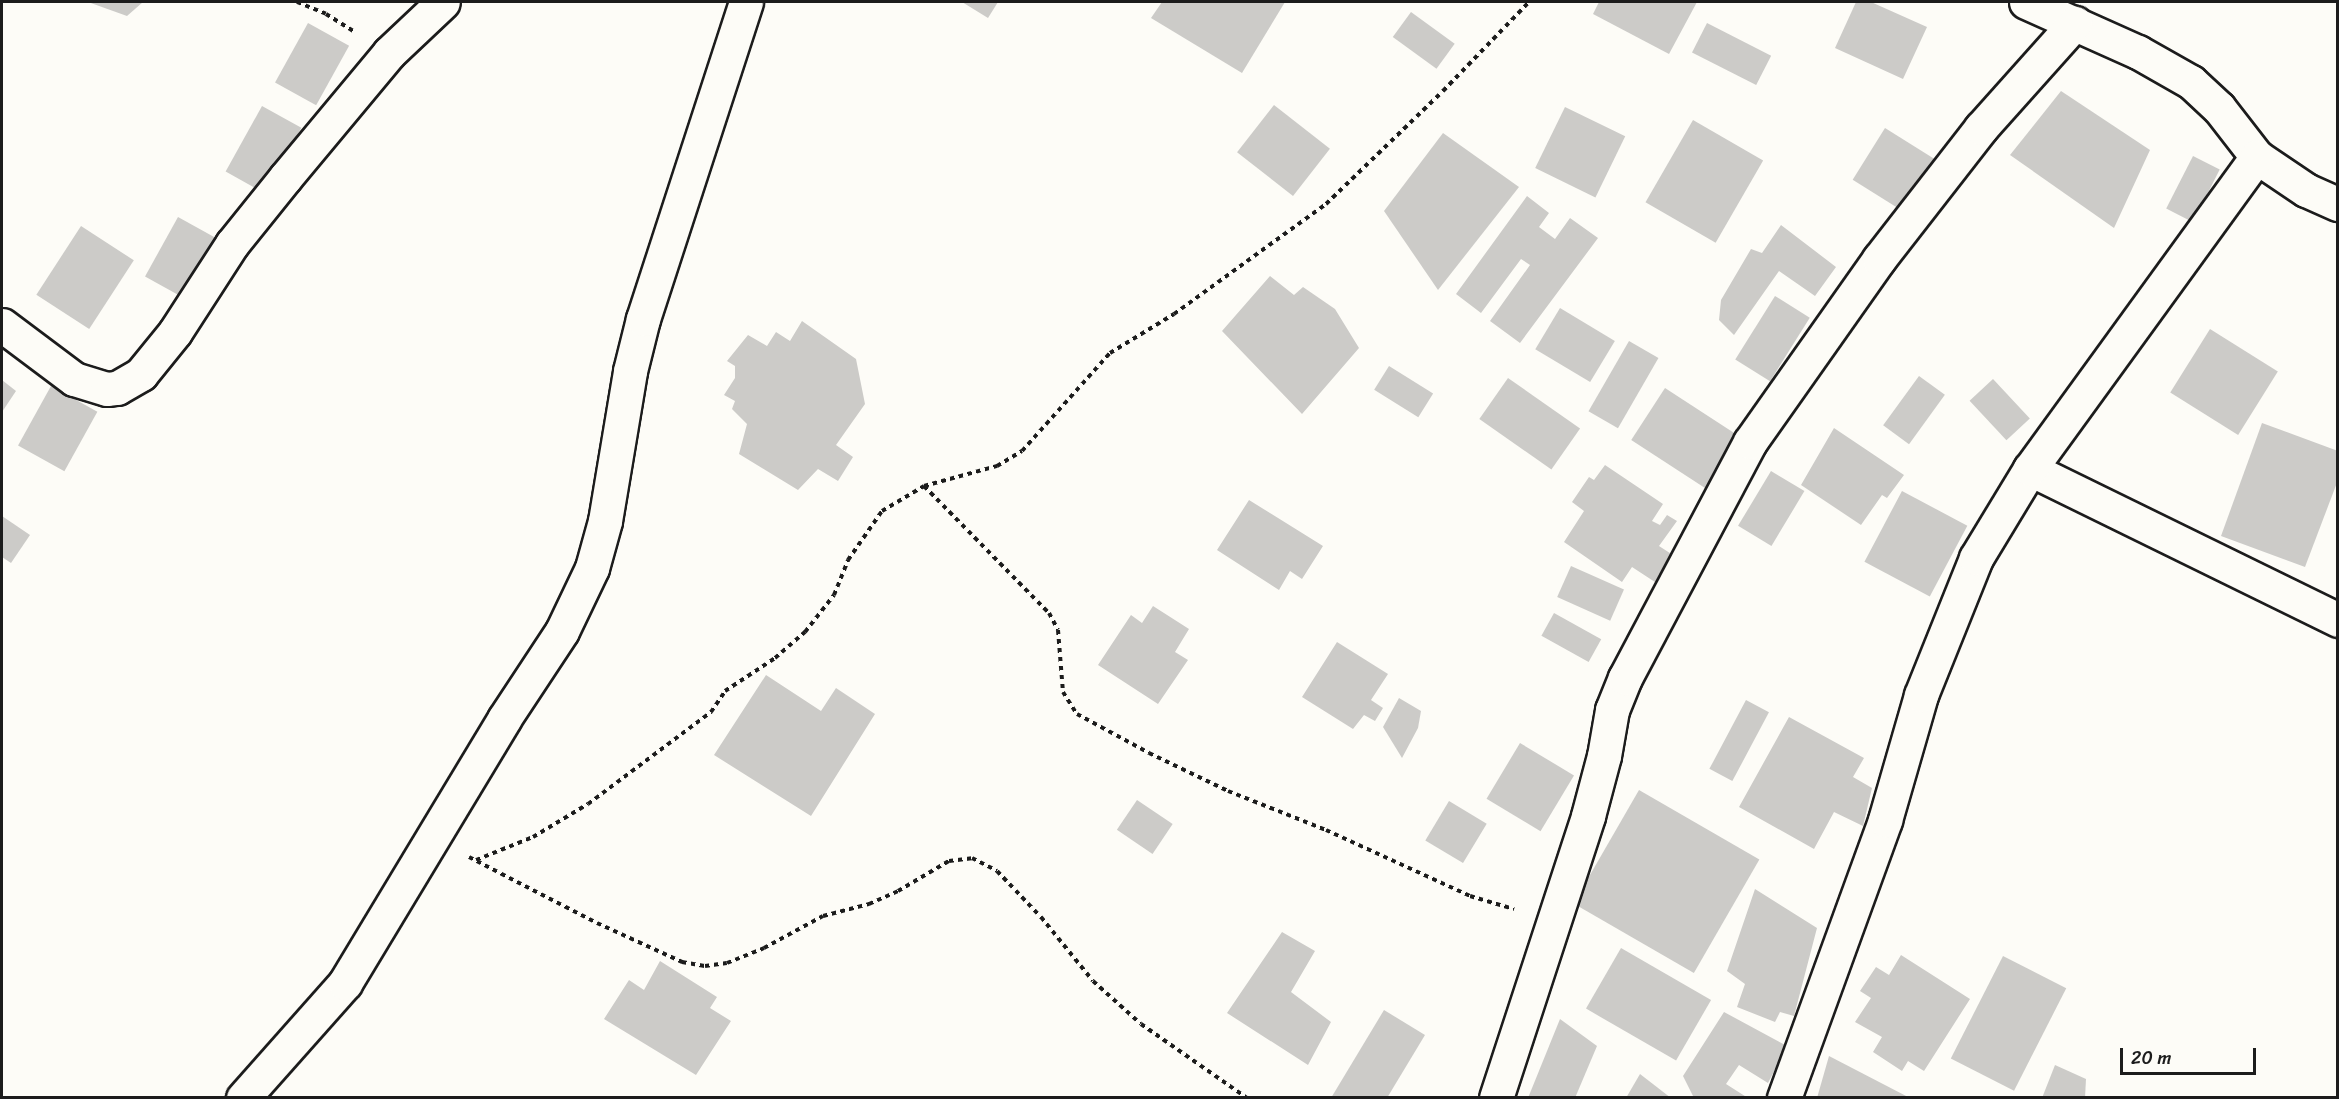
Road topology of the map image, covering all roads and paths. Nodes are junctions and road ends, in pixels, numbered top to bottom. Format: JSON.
{"nodes":[{"id":1,"x":297,"y":2,"type":"edge"},
{"id":2,"x":443,"y":2,"type":"edge"},
{"id":3,"x":746,"y":2,"type":"edge"},
{"id":4,"x":1528,"y":2,"type":"edge"},
{"id":5,"x":2026,"y":2,"type":"edge"},
{"id":6,"x":2075,"y":23,"type":"junction"},
{"id":7,"x":389,"y":53,"type":"junction"},
{"id":8,"x":2257,"y":157,"type":"junction"},
{"id":9,"x":2337,"y":204,"type":"edge"},
{"id":10,"x":2,"y":325,"type":"edge"},
{"id":11,"x":2030,"y":469,"type":"junction"},
{"id":12,"x":924,"y":486,"type":"junction"},
{"id":13,"x":2337,"y":620,"type":"edge"},
{"id":14,"x":433,"y":840,"type":"junction"},
{"id":15,"x":476,"y":860,"type":"junction"},
{"id":16,"x":1555,"y":922,"type":"junction"},
{"id":17,"x":243,"y":1098,"type":"edge"},
{"id":18,"x":1247,"y":1098,"type":"edge"},
{"id":19,"x":1496,"y":1098,"type":"edge"},
{"id":20,"x":1784,"y":1098,"type":"edge"}],
"edges":[{"from":1,"to":7,"type":"path"},
{"from":2,"to":7,"type":"street"},
{"from":3,"to":14,"type":"street"},
{"from":4,"to":12,"type":"path"},
{"from":5,"to":6,"type":"street"},
{"from":6,"to":8,"type":"street"},
{"from":6,"to":16,"type":"street"},
{"from":7,"to":10,"type":"street"},
{"from":8,"to":9,"type":"street"},
{"from":8,"to":11,"type":"street"},
{"from":11,"to":13,"type":"street"},
{"from":11,"to":20,"type":"street"},
{"from":12,"to":15,"type":"path"},
{"from":12,"to":16,"type":"path"},
{"from":14,"to":15,"type":"path"},
{"from":14,"to":17,"type":"street"},
{"from":15,"to":18,"type":"path"},
{"from":16,"to":19,"type":"street"}]}
